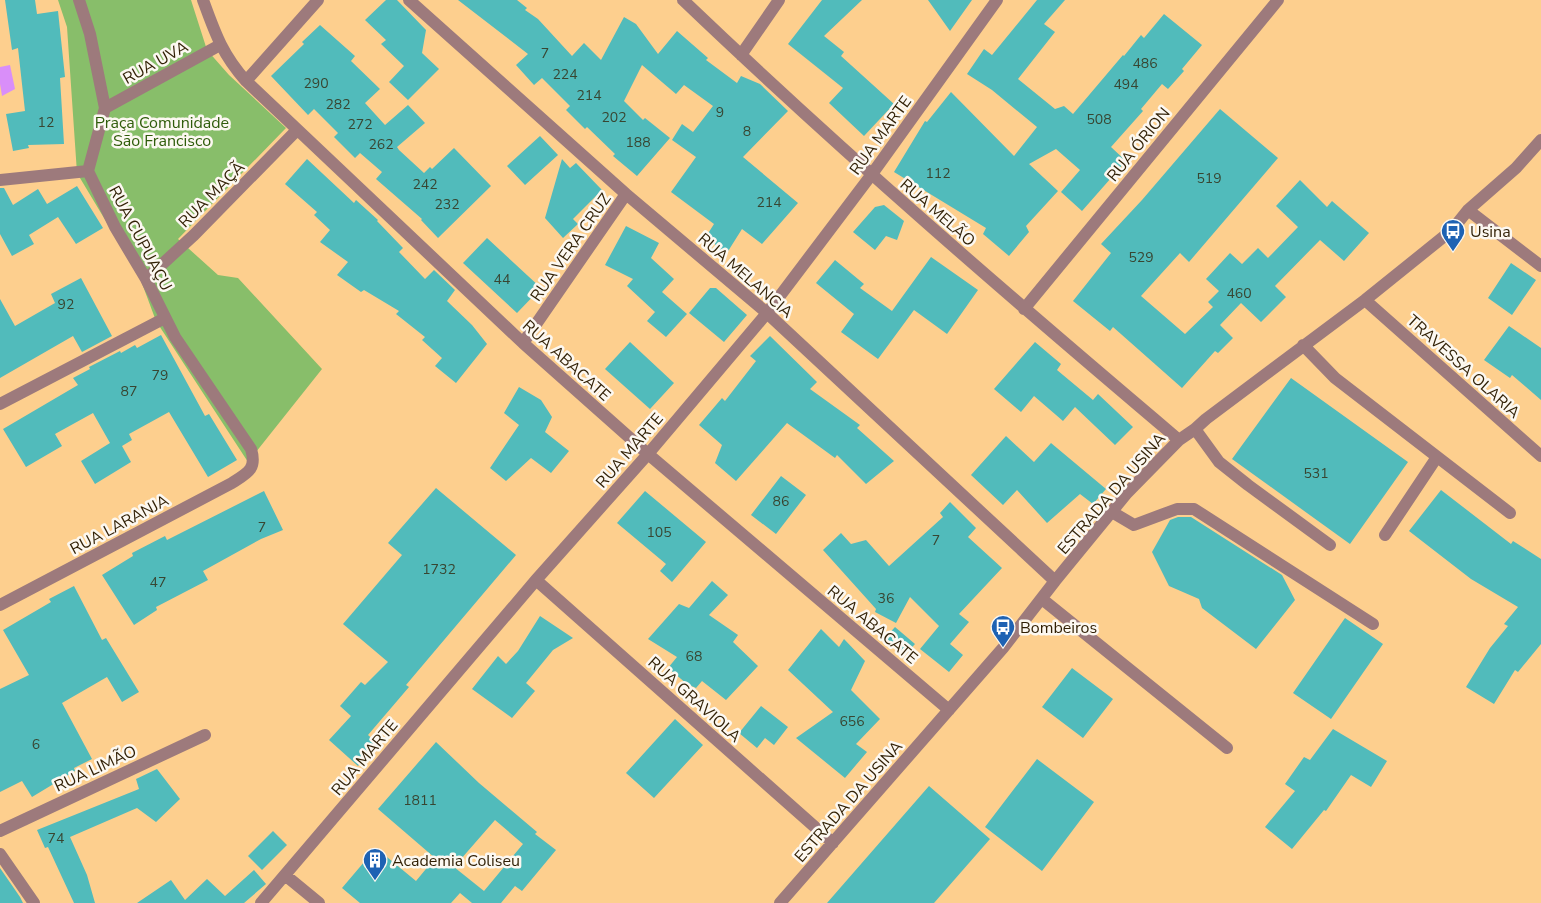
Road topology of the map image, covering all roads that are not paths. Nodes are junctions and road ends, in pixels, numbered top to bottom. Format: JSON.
{"nodes":[{"id":1,"x":79,"y":0,"type":"edge"},
{"id":2,"x":204,"y":0,"type":"edge"},
{"id":3,"x":318,"y":0,"type":"edge"},
{"id":4,"x":409,"y":0,"type":"edge"},
{"id":5,"x":683,"y":0,"type":"edge"},
{"id":6,"x":779,"y":0,"type":"edge"},
{"id":7,"x":997,"y":0,"type":"edge"},
{"id":8,"x":1278,"y":0,"type":"edge"},
{"id":9,"x":220,"y":44,"type":"junction"},
{"id":10,"x":741,"y":55,"type":"junction"},
{"id":11,"x":246,"y":81,"type":"junction"},
{"id":12,"x":105,"y":108,"type":"junction"},
{"id":13,"x":297,"y":130,"type":"junction"},
{"id":14,"x":1541,"y":140,"type":"edge"},
{"id":15,"x":88,"y":171,"type":"junction"},
{"id":16,"x":872,"y":174,"type":"junction"},
{"id":17,"x":0,"y":180,"type":"edge"},
{"id":18,"x":626,"y":194,"type":"junction"},
{"id":19,"x":1468,"y":210,"type":"junction"},
{"id":20,"x":1541,"y":266,"type":"edge"},
{"id":21,"x":146,"y":279,"type":"junction"},
{"id":22,"x":1366,"y":300,"type":"junction"},
{"id":23,"x":1024,"y":308,"type":"junction"},
{"id":24,"x":767,"y":313,"type":"junction"},
{"id":25,"x":165,"y":318,"type":"junction"},
{"id":26,"x":523,"y":343,"type":"junction"},
{"id":27,"x":1304,"y":345,"type":"junction"},
{"id":28,"x":0,"y":404,"type":"edge"},
{"id":29,"x":1195,"y":429,"type":"junction"},
{"id":30,"x":1179,"y":440,"type":"junction"},
{"id":31,"x":648,"y":454,"type":"junction"},
{"id":32,"x":1541,"y":456,"type":"edge"},
{"id":33,"x":1437,"y":457,"type":"junction"},
{"id":34,"x":251,"y":469,"type":"joint"},
{"id":35,"x":1112,"y":512,"type":"junction"},
{"id":36,"x":1510,"y":513,"type":"dead end"},
{"id":37,"x":1385,"y":535,"type":"dead end"},
{"id":38,"x":1330,"y":544,"type":"dead end"},
{"id":39,"x":536,"y":580,"type":"junction"},
{"id":40,"x":1055,"y":581,"type":"junction"},
{"id":41,"x":1042,"y":599,"type":"junction"},
{"id":42,"x":0,"y":605,"type":"edge"},
{"id":43,"x":1373,"y":624,"type":"dead end"},
{"id":44,"x":949,"y":710,"type":"junction"},
{"id":45,"x":205,"y":735,"type":"dead end"},
{"id":46,"x":1227,"y":748,"type":"dead end"},
{"id":47,"x":0,"y":831,"type":"edge"},
{"id":48,"x":833,"y":843,"type":"junction"},
{"id":49,"x":0,"y":854,"type":"edge"},
{"id":50,"x":285,"y":875,"type":"junction"},
{"id":51,"x":34,"y":903,"type":"edge"},
{"id":52,"x":261,"y":903,"type":"edge"},
{"id":53,"x":319,"y":903,"type":"edge"},
{"id":54,"x":780,"y":903,"type":"edge"}],
"edges":[{"from":1,"to":12,"type":"street"},
{"from":2,"to":9,"type":"street","name":"RUA ABACATE"},
{"from":3,"to":11,"type":"street"},
{"from":4,"to":18,"type":"street","name":"RUA MELANCIA"},
{"from":5,"to":10,"type":"street","name":"RUA MELÃO"},
{"from":6,"to":10,"type":"street"},
{"from":7,"to":16,"type":"street","name":"RUA MARTE"},
{"from":8,"to":23,"type":"street","name":"RUA ÓRION"},
{"from":9,"to":11,"type":"street","name":"RUA ABACATE"},
{"from":9,"to":12,"type":"street","name":"RUA UVA"},
{"from":10,"to":16,"type":"street","name":"RUA MELÃO"},
{"from":11,"to":13,"type":"street","name":"RUA ABACATE"},
{"from":12,"to":15,"type":"street"},
{"from":13,"to":21,"type":"street","name":"RUA MAÇÃ"},
{"from":13,"to":26,"type":"street","name":"RUA ABACATE"},
{"from":14,"to":19,"type":"street","name":"ESTRADA DA USINA"},
{"from":15,"to":17,"type":"street"},
{"from":15,"to":21,"type":"street","name":"RUA CUPUAÇU"},
{"from":16,"to":23,"type":"street","name":"RUA MELÃO"},
{"from":16,"to":24,"type":"street","name":"RUA MARTE"},
{"from":18,"to":24,"type":"street","name":"RUA MELANCIA"},
{"from":18,"to":26,"type":"street","name":"RUA VERA CRUZ"},
{"from":19,"to":20,"type":"street"},
{"from":19,"to":22,"type":"street","name":"ESTRADA DA USINA"},
{"from":21,"to":25,"type":"street","name":"RUA CUPUAÇU"},
{"from":22,"to":27,"type":"street","name":"ESTRADA DA USINA"},
{"from":22,"to":32,"type":"street","name":"TRAVESSA OLARIA"},
{"from":23,"to":30,"type":"street","name":"RUA MELÃO"},
{"from":24,"to":31,"type":"street","name":"RUA MARTE"},
{"from":24,"to":40,"type":"street","name":"RUA MELANCIA"},
{"from":25,"to":28,"type":"street"},
{"from":25,"to":34,"type":"street","name":"RUA CUPUAÇU"},
{"from":26,"to":31,"type":"street","name":"RUA ABACATE"},
{"from":27,"to":29,"type":"street","name":"ESTRADA DA USINA"},
{"from":27,"to":33,"type":"street"},
{"from":29,"to":30,"type":"street","name":"ESTRADA DA USINA"},
{"from":29,"to":38,"type":"street"},
{"from":30,"to":35,"type":"street","name":"ESTRADA DA USINA"},
{"from":31,"to":39,"type":"street","name":"RUA MARTE"},
{"from":31,"to":44,"type":"street","name":"RUA ABACATE"},
{"from":33,"to":36,"type":"street"},
{"from":33,"to":37,"type":"street"},
{"from":34,"to":42,"type":"street","name":"RUA LARANJA"},
{"from":35,"to":40,"type":"street","name":"ESTRADA DA USINA"},
{"from":35,"to":43,"type":"street"},
{"from":39,"to":48,"type":"street","name":"RUA GRAVIOLA"},
{"from":39,"to":50,"type":"street","name":"RUA MARTE"},
{"from":40,"to":41,"type":"street","name":"ESTRADA DA USINA"},
{"from":41,"to":44,"type":"street","name":"ESTRADA DA USINA"},
{"from":41,"to":46,"type":"street"},
{"from":44,"to":48,"type":"street","name":"ESTRADA DA USINA"},
{"from":45,"to":47,"type":"street","name":"RUA LIMÃO"},
{"from":48,"to":54,"type":"street","name":"ESTRADA DA USINA"},
{"from":49,"to":51,"type":"street"},
{"from":50,"to":52,"type":"street","name":"RUA MARTE"},
{"from":50,"to":53,"type":"street"}]}
